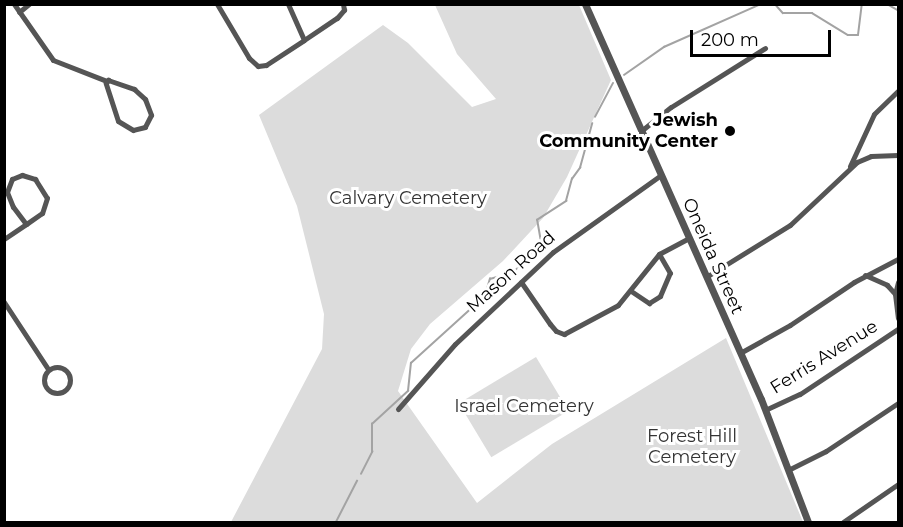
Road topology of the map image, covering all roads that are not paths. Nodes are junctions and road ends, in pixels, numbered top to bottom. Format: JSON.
{"nodes":[{"id":1,"x":14,"y":4,"type":"edge"},
{"id":2,"x":29,"y":4,"type":"edge"},
{"id":3,"x":217,"y":4,"type":"edge"},
{"id":4,"x":288,"y":4,"type":"edge"},
{"id":5,"x":343,"y":4,"type":"edge"},
{"id":6,"x":587,"y":5,"type":"edge"},
{"id":7,"x":19,"y":12,"type":"junction"},
{"id":8,"x":304,"y":40,"type":"junction"},
{"id":9,"x":765,"y":48,"type":"dead end"},
{"id":10,"x":107,"y":81,"type":"junction"},
{"id":11,"x":898,"y":91,"type":"edge"},
{"id":12,"x":641,"y":131,"type":"junction"},
{"id":13,"x":898,"y":155,"type":"edge"},
{"id":14,"x":849,"y":168,"type":"junction"},
{"id":15,"x":661,"y":175,"type":"junction"},
{"id":16,"x":26,"y":224,"type":"junction"},
{"id":17,"x":689,"y":238,"type":"junction"},
{"id":18,"x":4,"y":239,"type":"edge"},
{"id":19,"x":659,"y":254,"type":"junction"},
{"id":20,"x":898,"y":259,"type":"edge"},
{"id":21,"x":865,"y":275,"type":"junction"},
{"id":22,"x":706,"y":277,"type":"junction"},
{"id":23,"x":521,"y":282,"type":"junction"},
{"id":24,"x":898,"y":282,"type":"edge"},
{"id":25,"x":631,"y":291,"type":"junction"},
{"id":26,"x":895,"y":294,"type":"junction"},
{"id":27,"x":4,"y":302,"type":"edge"},
{"id":28,"x":898,"y":318,"type":"edge"},
{"id":29,"x":898,"y":328,"type":"edge"},
{"id":30,"x":740,"y":353,"type":"junction"},
{"id":31,"x":48,"y":369,"type":"junction"},
{"id":32,"x":898,"y":403,"type":"edge"},
{"id":33,"x":398,"y":410,"type":"dead end"},
{"id":34,"x":765,"y":410,"type":"junction"},
{"id":35,"x":788,"y":470,"type":"junction"},
{"id":36,"x":898,"y":484,"type":"edge"},
{"id":37,"x":808,"y":521,"type":"edge"},
{"id":38,"x":843,"y":522,"type":"edge"}],
"edges":[{"from":1,"to":7,"type":"street"},
{"from":2,"to":7,"type":"street"},
{"from":3,"to":8,"type":"street"},
{"from":4,"to":8,"type":"street"},
{"from":5,"to":8,"type":"street"},
{"from":6,"to":12,"type":"street","name":"Oneida Street"},
{"from":7,"to":10,"type":"street"},
{"from":9,"to":12,"type":"street"},
{"from":10,"to":10,"type":"street"},
{"from":11,"to":14,"type":"street"},
{"from":12,"to":15,"type":"street","name":"Oneida Street"},
{"from":13,"to":14,"type":"street"},
{"from":14,"to":22,"type":"street"},
{"from":15,"to":17,"type":"street","name":"Oneida Street"},
{"from":15,"to":23,"type":"street","name":"Mason Road"},
{"from":16,"to":16,"type":"street"},
{"from":16,"to":18,"type":"street"},
{"from":17,"to":19,"type":"street"},
{"from":17,"to":22,"type":"street","name":"Oneida Street"},
{"from":19,"to":25,"type":"street"},
{"from":19,"to":25,"type":"street"},
{"from":20,"to":21,"type":"street"},
{"from":21,"to":26,"type":"street"},
{"from":21,"to":30,"type":"street"},
{"from":22,"to":30,"type":"street","name":"Oneida Street"},
{"from":23,"to":25,"type":"street"},
{"from":23,"to":33,"type":"street","name":"Mason Road"},
{"from":24,"to":26,"type":"street"},
{"from":26,"to":28,"type":"street"},
{"from":27,"to":31,"type":"street"},
{"from":29,"to":34,"type":"street","name":"Ferris Avenue"},
{"from":30,"to":34,"type":"street","name":"Oneida Street"},
{"from":31,"to":31,"type":"street"},
{"from":32,"to":35,"type":"street"},
{"from":34,"to":35,"type":"street","name":"Oneida Street"},
{"from":35,"to":37,"type":"street","name":"Oneida Street"},
{"from":36,"to":38,"type":"street"}]}
